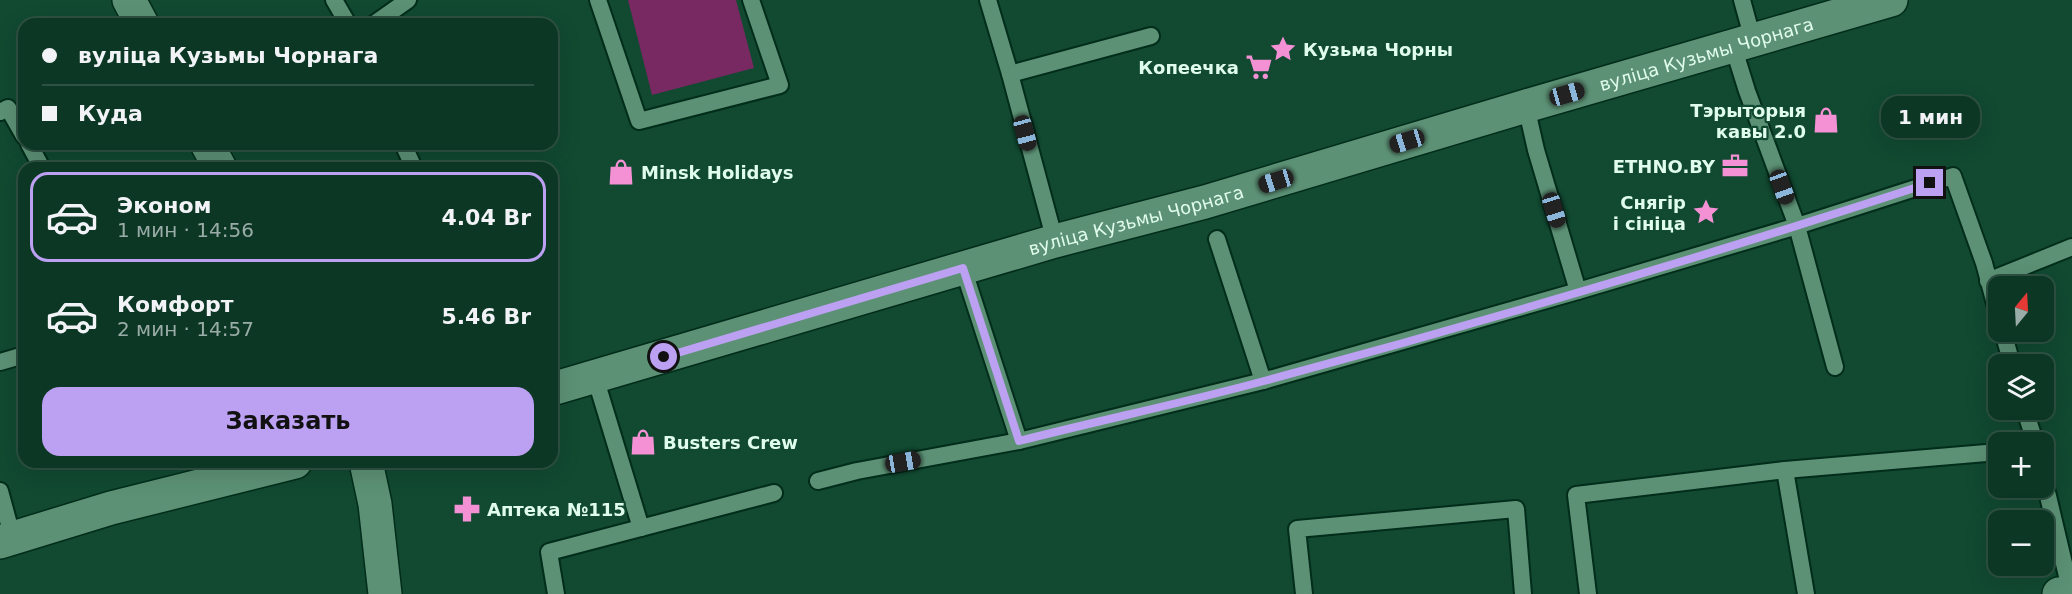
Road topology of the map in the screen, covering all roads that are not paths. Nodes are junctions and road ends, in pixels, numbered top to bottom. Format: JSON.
{"nodes":[{"id":1,"x":129,"y":0,"type":"edge"},
{"id":2,"x":334,"y":0,"type":"edge"},
{"id":3,"x":408,"y":0,"type":"edge"},
{"id":4,"x":598,"y":0,"type":"edge"},
{"id":5,"x":752,"y":0,"type":"edge"},
{"id":6,"x":988,"y":0,"type":"edge"},
{"id":7,"x":1742,"y":0,"type":"edge"},
{"id":8,"x":1891,"y":0,"type":"edge"},
{"id":9,"x":139,"y":18,"type":"edge"},
{"id":10,"x":344,"y":18,"type":"edge"},
{"id":11,"x":382,"y":18,"type":"edge"},
{"id":12,"x":1151,"y":36,"type":"dead end"},
{"id":13,"x":1743,"y":43,"type":"junction"},
{"id":14,"x":1010,"y":75,"type":"junction"},
{"id":15,"x":1526,"y":106,"type":"junction"},
{"id":16,"x":0,"y":112,"type":"edge"},
{"id":17,"x":18,"y":126,"type":"edge"},
{"id":18,"x":1797,"y":226,"type":"junction"},
{"id":19,"x":1217,"y":239,"type":"dead end"},
{"id":20,"x":1055,"y":241,"type":"junction"},
{"id":21,"x":2072,"y":247,"type":"edge"},
{"id":22,"x":963,"y":268,"type":"junction"},
{"id":23,"x":2000,"y":276,"type":"edge"},
{"id":24,"x":1988,"y":281,"type":"edge"},
{"id":25,"x":1578,"y":291,"type":"junction"},
{"id":26,"x":18,"y":357,"type":"edge"},
{"id":27,"x":0,"y":362,"type":"edge"},
{"id":28,"x":1835,"y":367,"type":"dead end"},
{"id":29,"x":595,"y":377,"type":"junction"},
{"id":30,"x":1263,"y":381,"type":"junction"},
{"id":31,"x":558,"y":387,"type":"edge"},
{"id":32,"x":1019,"y":441,"type":"junction"},
{"id":33,"x":1988,"y":453,"type":"edge"},
{"id":34,"x":272,"y":468,"type":"edge"},
{"id":35,"x":367,"y":468,"type":"edge"},
{"id":36,"x":1785,"y":470,"type":"junction"},
{"id":37,"x":818,"y":481,"type":"dead end"},
{"id":38,"x":0,"y":491,"type":"edge"},
{"id":39,"x":774,"y":493,"type":"dead end"},
{"id":40,"x":2048,"y":498,"type":"edge"},
{"id":41,"x":641,"y":528,"type":"junction"},
{"id":42,"x":6,"y":540,"type":"edge"},
{"id":43,"x":2067,"y":593,"type":"edge"},
{"id":44,"x":386,"y":594,"type":"edge"},
{"id":45,"x":556,"y":594,"type":"edge"},
{"id":46,"x":1304,"y":594,"type":"edge"},
{"id":47,"x":1523,"y":594,"type":"edge"},
{"id":48,"x":1588,"y":594,"type":"edge"},
{"id":49,"x":1806,"y":594,"type":"edge"}],
"edges":[{"from":1,"to":9,"type":"main road"},
{"from":2,"to":10,"type":"lane"},
{"from":3,"to":11,"type":"lane"},
{"from":4,"to":5,"type":"lane"},
{"from":6,"to":14,"type":"lane"},
{"from":7,"to":13,"type":"lane"},
{"from":8,"to":13,"type":"main road","name":"вуліца Кузьмы Чорнага"},
{"from":12,"to":14,"type":"lane"},
{"from":13,"to":15,"type":"main road","name":"вуліца Кузьмы Чорнага"},
{"from":13,"to":18,"type":"lane"},
{"from":14,"to":20,"type":"lane"},
{"from":15,"to":20,"type":"main road","name":"вуліца Кузьмы Чорнага"},
{"from":15,"to":25,"type":"lane"},
{"from":16,"to":17,"type":"lane"},
{"from":18,"to":24,"type":"lane"},
{"from":18,"to":25,"type":"lane"},
{"from":18,"to":28,"type":"lane"},
{"from":19,"to":30,"type":"lane"},
{"from":20,"to":22,"type":"main road","name":"вуліца Кузьмы Чорнага"},
{"from":21,"to":23,"type":"lane"},
{"from":22,"to":29,"type":"main road","name":"вуліца Кузьмы Чорнага"},
{"from":22,"to":32,"type":"lane"},
{"from":25,"to":30,"type":"lane"},
{"from":26,"to":27,"type":"lane"},
{"from":29,"to":31,"type":"main road","name":"вуліца Кузьмы Чорнага"},
{"from":29,"to":41,"type":"lane"},
{"from":30,"to":32,"type":"lane"},
{"from":32,"to":37,"type":"lane"},
{"from":33,"to":36,"type":"lane"},
{"from":34,"to":42,"type":"main road"},
{"from":35,"to":44,"type":"main road"},
{"from":36,"to":48,"type":"lane"},
{"from":36,"to":49,"type":"lane"},
{"from":38,"to":42,"type":"lane"},
{"from":39,"to":41,"type":"lane"},
{"from":40,"to":43,"type":"lane"},
{"from":41,"to":45,"type":"lane"},
{"from":46,"to":47,"type":"lane"}]}
